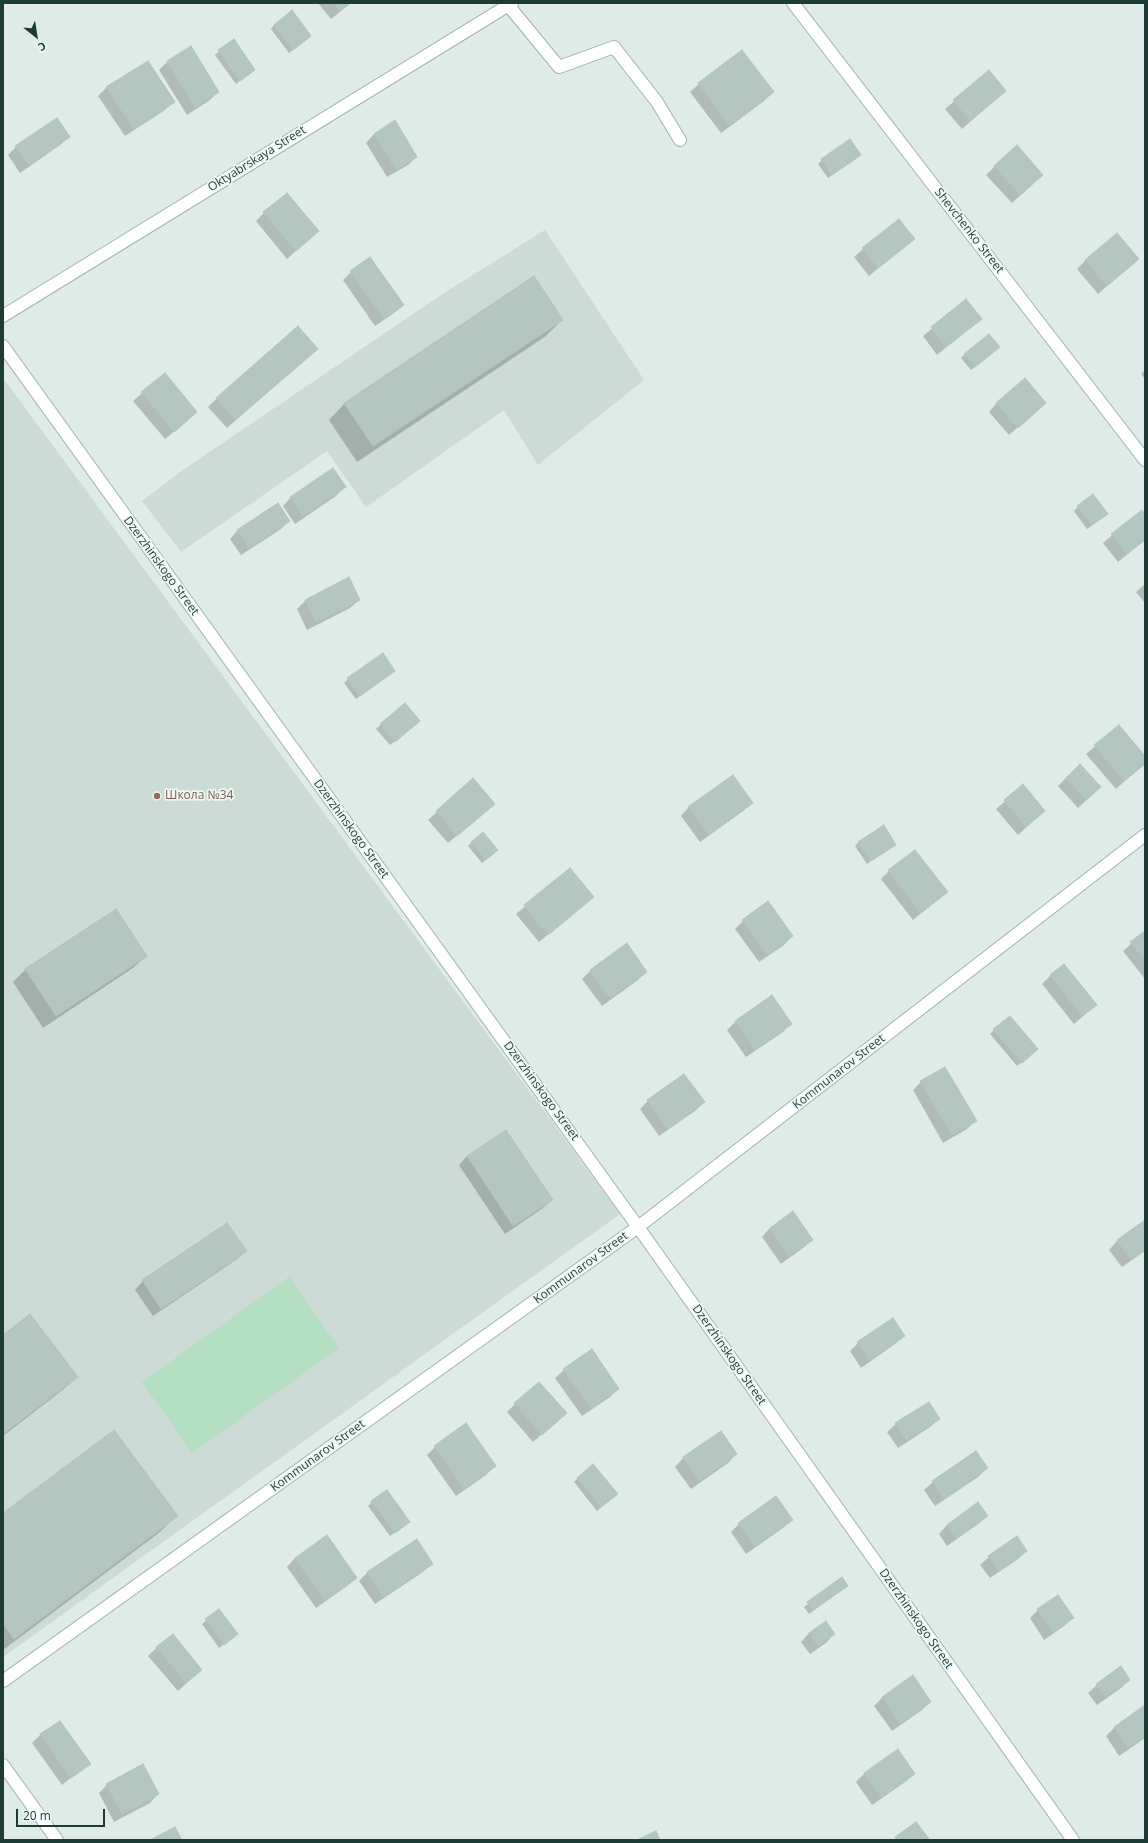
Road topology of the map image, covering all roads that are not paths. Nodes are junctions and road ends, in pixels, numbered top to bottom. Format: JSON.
{"nodes":[{"id":1,"x":793,"y":3,"type":"edge"},
{"id":2,"x":510,"y":4,"type":"edge"},
{"id":3,"x":680,"y":140,"type":"dead end"},
{"id":4,"x":3,"y":316,"type":"edge"},
{"id":5,"x":3,"y":346,"type":"edge"},
{"id":6,"x":1145,"y":460,"type":"edge"},
{"id":7,"x":1145,"y":835,"type":"edge"},
{"id":8,"x":638,"y":1227,"type":"junction"},
{"id":9,"x":3,"y":1681,"type":"edge"},
{"id":10,"x":3,"y":1765,"type":"edge"},
{"id":11,"x":57,"y":1840,"type":"edge"},
{"id":12,"x":1073,"y":1840,"type":"edge"}],
"edges":[{"from":1,"to":6,"type":"street","name":"Shevchenko Street"},
{"from":2,"to":3,"type":"street"},
{"from":2,"to":4,"type":"street","name":"Oktyabrskaya Street"},
{"from":5,"to":8,"type":"street","name":"Dzerzhinskogo Street"},
{"from":7,"to":8,"type":"street","name":"Kommunarov Street"},
{"from":8,"to":9,"type":"street","name":"Kommunarov Street"},
{"from":8,"to":12,"type":"street","name":"Dzerzhinskogo Street"},
{"from":10,"to":11,"type":"street"}]}
